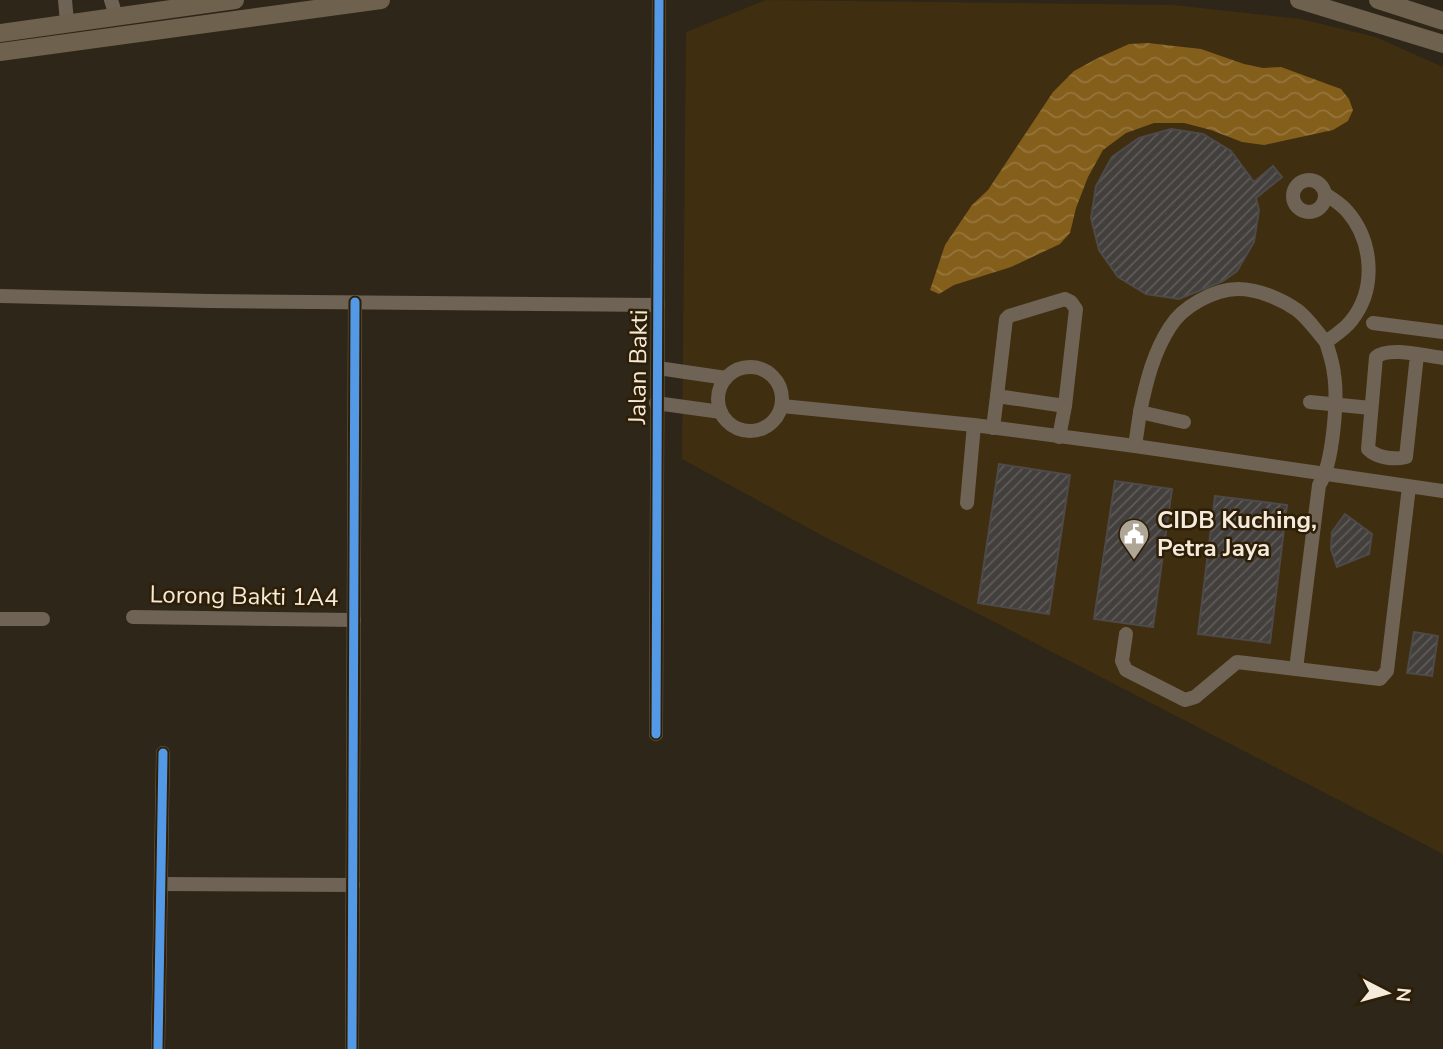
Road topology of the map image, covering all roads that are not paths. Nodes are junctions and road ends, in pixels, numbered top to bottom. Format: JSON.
{"nodes":[{"id":1,"x":65,"y":0,"type":"edge"},
{"id":2,"x":235,"y":0,"type":"edge"},
{"id":3,"x":381,"y":0,"type":"edge"},
{"id":4,"x":659,"y":0,"type":"edge"},
{"id":5,"x":1299,"y":0,"type":"edge"},
{"id":6,"x":1378,"y":0,"type":"edge"},
{"id":7,"x":113,"y":8,"type":"edge"},
{"id":8,"x":1443,"y":21,"type":"edge"},
{"id":9,"x":67,"y":22,"type":"junction"},
{"id":10,"x":0,"y":33,"type":"edge"},
{"id":11,"x":1443,"y":44,"type":"edge"},
{"id":12,"x":0,"y":52,"type":"edge"},
{"id":13,"x":1325,"y":194,"type":"dead end"},
{"id":14,"x":0,"y":296,"type":"edge"},
{"id":15,"x":355,"y":302,"type":"junction"},
{"id":16,"x":658,"y":305,"type":"junction"},
{"id":17,"x":1373,"y":323,"type":"dead end"},
{"id":18,"x":1443,"y":332,"type":"edge"},
{"id":19,"x":1326,"y":342,"type":"junction"},
{"id":20,"x":1417,"y":355,"type":"junction"},
{"id":21,"x":1443,"y":358,"type":"edge"},
{"id":22,"x":658,"y":368,"type":"junction"},
{"id":23,"x":726,"y":378,"type":"junction"},
{"id":24,"x":997,"y":396,"type":"junction"},
{"id":25,"x":1310,"y":402,"type":"dead end"},
{"id":26,"x":656,"y":403,"type":"junction"},
{"id":27,"x":1336,"y":404,"type":"junction"},
{"id":28,"x":782,"y":406,"type":"junction"},
{"id":29,"x":1065,"y":406,"type":"junction"},
{"id":30,"x":1371,"y":408,"type":"junction"},
{"id":31,"x":721,"y":412,"type":"junction"},
{"id":32,"x":1140,"y":412,"type":"junction"},
{"id":33,"x":1184,"y":422,"type":"dead end"},
{"id":34,"x":974,"y":425,"type":"junction"},
{"id":35,"x":993,"y":428,"type":"junction"},
{"id":36,"x":1059,"y":437,"type":"junction"},
{"id":37,"x":1135,"y":446,"type":"junction"},
{"id":38,"x":1325,"y":475,"type":"junction"},
{"id":39,"x":1409,"y":486,"type":"junction"},
{"id":40,"x":1443,"y":491,"type":"edge"},
{"id":41,"x":967,"y":503,"type":"dead end"},
{"id":42,"x":133,"y":617,"type":"dead end"},
{"id":43,"x":0,"y":619,"type":"edge"},
{"id":44,"x":43,"y":620,"type":"dead end"},
{"id":45,"x":354,"y":621,"type":"junction"},
{"id":46,"x":1126,"y":634,"type":"dead end"},
{"id":47,"x":1296,"y":669,"type":"junction"},
{"id":48,"x":656,"y":734,"type":"dead end"},
{"id":49,"x":163,"y":753,"type":"dead end"},
{"id":50,"x":161,"y":884,"type":"junction"},
{"id":51,"x":353,"y":885,"type":"junction"},
{"id":52,"x":158,"y":1049,"type":"edge"},
{"id":53,"x":352,"y":1049,"type":"edge"}],
"edges":[{"from":1,"to":9,"type":"street"},
{"from":2,"to":7,"type":"main road"},
{"from":3,"to":12,"type":"main road"},
{"from":4,"to":16,"type":"street","name":"Jalan Bakti"},
{"from":5,"to":11,"type":"main road"},
{"from":6,"to":8,"type":"main road"},
{"from":7,"to":9,"type":"main road"},
{"from":9,"to":10,"type":"main road"},
{"from":13,"to":19,"type":"street"},
{"from":14,"to":15,"type":"street"},
{"from":15,"to":16,"type":"street"},
{"from":15,"to":45,"type":"street"},
{"from":16,"to":22,"type":"street","name":"Jalan Bakti"},
{"from":17,"to":18,"type":"street"},
{"from":19,"to":27,"type":"street"},
{"from":19,"to":32,"type":"street"},
{"from":20,"to":21,"type":"street"},
{"from":20,"to":30,"type":"street"},
{"from":20,"to":30,"type":"street"},
{"from":22,"to":23,"type":"street"},
{"from":22,"to":26,"type":"street","name":"Jalan Bakti"},
{"from":23,"to":28,"type":"street"},
{"from":23,"to":31,"type":"street"},
{"from":24,"to":29,"type":"street"},
{"from":24,"to":29,"type":"street"},
{"from":24,"to":35,"type":"street"},
{"from":25,"to":27,"type":"street"},
{"from":26,"to":31,"type":"street"},
{"from":26,"to":48,"type":"street","name":"Jalan Bakti"},
{"from":27,"to":30,"type":"street"},
{"from":27,"to":38,"type":"street"},
{"from":28,"to":31,"type":"street"},
{"from":28,"to":34,"type":"street"},
{"from":29,"to":36,"type":"street"},
{"from":32,"to":33,"type":"street"},
{"from":32,"to":37,"type":"street"},
{"from":34,"to":35,"type":"street"},
{"from":34,"to":41,"type":"street"},
{"from":35,"to":36,"type":"street"},
{"from":36,"to":37,"type":"street"},
{"from":37,"to":38,"type":"street"},
{"from":38,"to":39,"type":"street"},
{"from":38,"to":47,"type":"street"},
{"from":39,"to":40,"type":"street"},
{"from":39,"to":47,"type":"street"},
{"from":42,"to":45,"type":"street","name":"Lorong Bakti 1A4"},
{"from":43,"to":44,"type":"street"},
{"from":45,"to":51,"type":"street"},
{"from":46,"to":47,"type":"street"},
{"from":49,"to":50,"type":"street"},
{"from":50,"to":51,"type":"street"},
{"from":50,"to":52,"type":"street"},
{"from":51,"to":53,"type":"street"}]}
